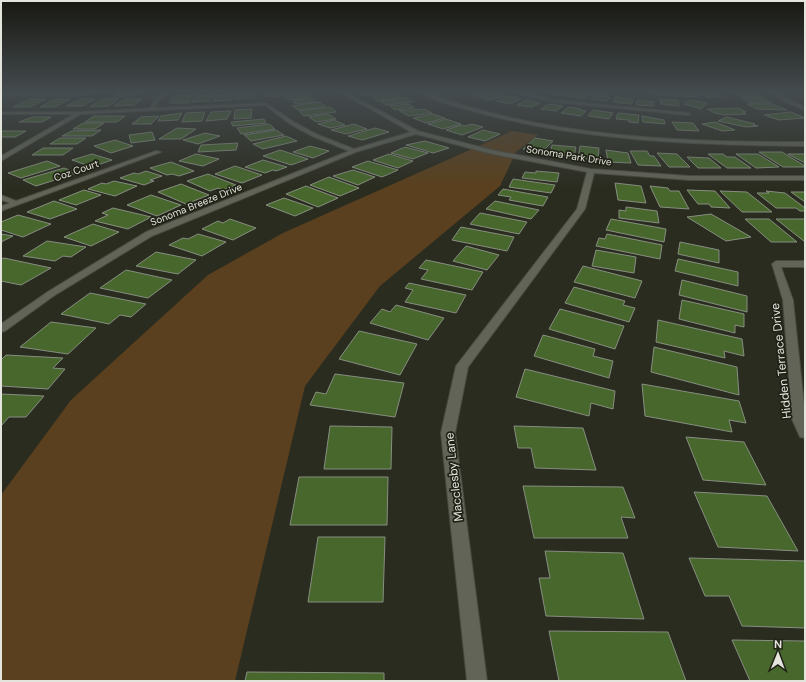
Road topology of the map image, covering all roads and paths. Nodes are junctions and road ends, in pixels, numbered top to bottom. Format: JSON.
{"nodes":[{"id":1,"x":61,"y":124,"type":"edge"},
{"id":2,"x":294,"y":124,"type":"edge"},
{"id":3,"x":401,"y":124,"type":"edge"},
{"id":4,"x":537,"y":124,"type":"edge"},
{"id":5,"x":416,"y":132,"type":"junction"},
{"id":6,"x":805,"y":144,"type":"edge"},
{"id":7,"x":354,"y":151,"type":"junction"},
{"id":8,"x":158,"y":152,"type":"dead end"},
{"id":9,"x":1,"y":159,"type":"edge"},
{"id":10,"x":591,"y":171,"type":"junction"},
{"id":11,"x":805,"y":178,"type":"edge"},
{"id":12,"x":1,"y":197,"type":"edge"},
{"id":13,"x":15,"y":203,"type":"junction"},
{"id":14,"x":1,"y":209,"type":"edge"},
{"id":15,"x":805,"y":264,"type":"edge"},
{"id":16,"x":1,"y":329,"type":"edge"},
{"id":17,"x":805,"y":433,"type":"edge"},
{"id":18,"x":477,"y":681,"type":"edge"}],
"edges":[{"from":1,"to":9,"type":"street"},
{"from":2,"to":7,"type":"street"},
{"from":3,"to":5,"type":"street","name":"Sonoma Park Drive"},
{"from":4,"to":6,"type":"street"},
{"from":5,"to":7,"type":"street","name":"Sonoma Breeze Drive"},
{"from":5,"to":10,"type":"street","name":"Sonoma Park Drive"},
{"from":7,"to":16,"type":"street","name":"Sonoma Breeze Drive"},
{"from":8,"to":13,"type":"street","name":"Coz Court"},
{"from":10,"to":11,"type":"street","name":"Sonoma Park Drive"},
{"from":10,"to":18,"type":"street","name":"Macclesby Lane"},
{"from":12,"to":13,"type":"street"},
{"from":13,"to":14,"type":"street","name":"Coz Court"},
{"from":15,"to":17,"type":"street","name":"Hidden Terrace Drive"}]}
